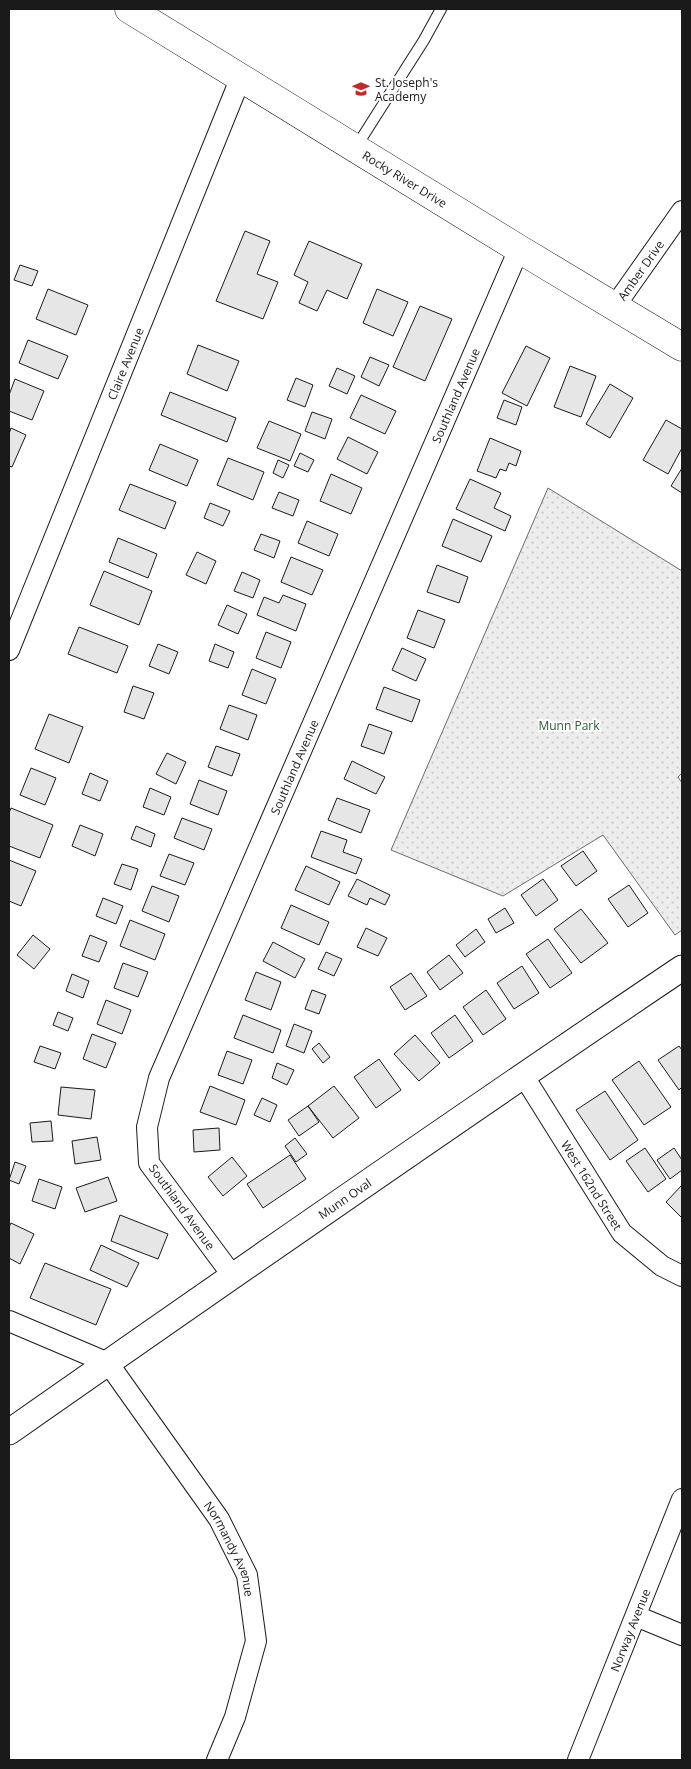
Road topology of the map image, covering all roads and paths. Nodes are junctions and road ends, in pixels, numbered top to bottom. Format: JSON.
{"nodes":[{"id":1,"x":129,"y":9,"type":"edge"},
{"id":2,"x":440,"y":9,"type":"edge"},
{"id":3,"x":241,"y":77,"type":"junction"},
{"id":4,"x":356,"y":148,"type":"junction"},
{"id":5,"x":682,"y":211,"type":"edge"},
{"id":6,"x":519,"y":249,"type":"junction"},
{"id":7,"x":615,"y":306,"type":"junction"},
{"id":8,"x":682,"y":346,"type":"edge"},
{"id":9,"x":9,"y":650,"type":"edge"},
{"id":10,"x":682,"y":968,"type":"edge"},
{"id":11,"x":523,"y":1075,"type":"junction"},
{"id":12,"x":232,"y":1275,"type":"junction"},
{"id":13,"x":682,"y":1276,"type":"edge"},
{"id":14,"x":9,"y":1321,"type":"edge"},
{"id":15,"x":108,"y":1363,"type":"junction"},
{"id":16,"x":9,"y":1432,"type":"edge"},
{"id":17,"x":682,"y":1499,"type":"edge"},
{"id":18,"x":636,"y":1616,"type":"junction"},
{"id":19,"x":682,"y":1635,"type":"edge"},
{"id":20,"x":217,"y":1760,"type":"edge"},
{"id":21,"x":578,"y":1760,"type":"edge"}],
"edges":[{"from":1,"to":3,"type":"main road","name":"Rocky River Drive"},
{"from":2,"to":4,"type":"lane"},
{"from":3,"to":4,"type":"main road","name":"Rocky River Drive"},
{"from":3,"to":9,"type":"street","name":"Claire Avenue"},
{"from":4,"to":6,"type":"main road","name":"Rocky River Drive"},
{"from":5,"to":7,"type":"street","name":"Amber Drive"},
{"from":6,"to":7,"type":"main road","name":"Rocky River Drive"},
{"from":6,"to":12,"type":"street","name":"Southland Avenue"},
{"from":7,"to":8,"type":"main road","name":"Rocky River Drive"},
{"from":10,"to":11,"type":"street","name":"Munn Oval"},
{"from":11,"to":12,"type":"street","name":"Munn Oval"},
{"from":11,"to":13,"type":"street","name":"West 162nd Street"},
{"from":12,"to":15,"type":"street","name":"Munn Oval"},
{"from":14,"to":15,"type":"street"},
{"from":15,"to":16,"type":"street","name":"Munn Oval"},
{"from":15,"to":20,"type":"street","name":"Normandy Avenue"},
{"from":17,"to":18,"type":"street","name":"Norway Avenue"},
{"from":18,"to":19,"type":"street"},
{"from":18,"to":21,"type":"street","name":"Norway Avenue"}]}
